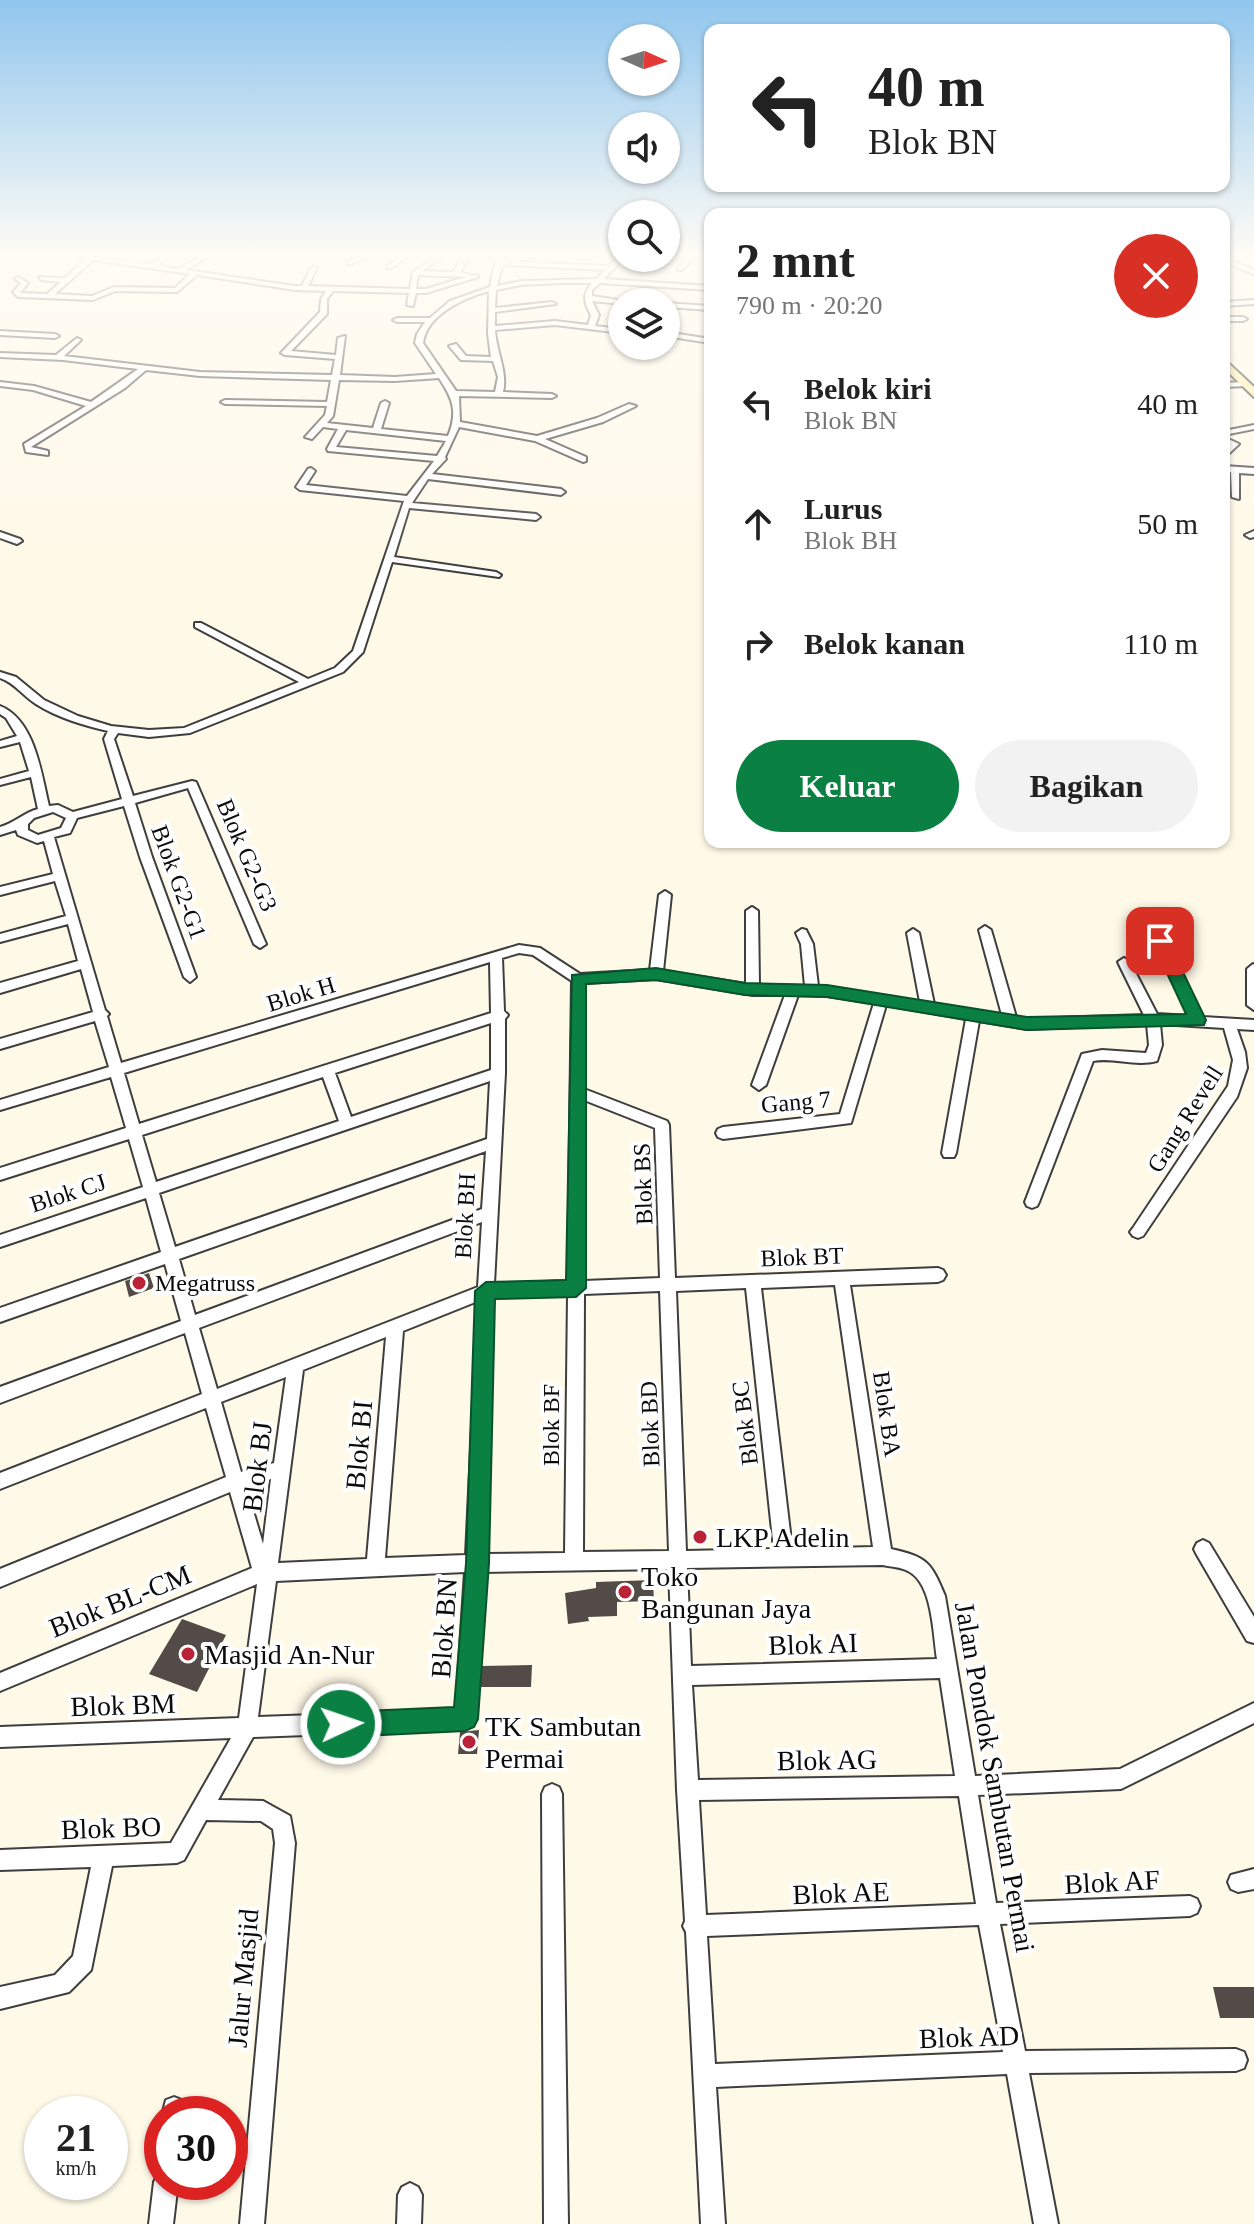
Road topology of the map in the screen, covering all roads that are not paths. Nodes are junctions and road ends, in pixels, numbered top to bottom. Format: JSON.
{"nodes":[{"id":1,"x":495,"y":359,"type":"edge"},
{"id":2,"x":72,"y":360,"type":"edge"},
{"id":3,"x":338,"y":360,"type":"edge"},
{"id":4,"x":429,"y":360,"type":"edge"},
{"id":5,"x":143,"y":369,"type":"junction"},
{"id":6,"x":1230,"y":369,"type":"edge"},
{"id":7,"x":337,"y":376,"type":"junction"},
{"id":8,"x":438,"y":376,"type":"junction"},
{"id":9,"x":0,"y":384,"type":"edge"},
{"id":10,"x":1243,"y":384,"type":"junction"},
{"id":11,"x":1230,"y":385,"type":"edge"},
{"id":12,"x":453,"y":393,"type":"junction"},
{"id":13,"x":499,"y":393,"type":"junction"},
{"id":14,"x":1254,"y":394,"type":"edge"},
{"id":15,"x":552,"y":396,"type":"dead end"},
{"id":16,"x":225,"y":402,"type":"dead end"},
{"id":17,"x":385,"y":403,"type":"dead end"},
{"id":18,"x":331,"y":404,"type":"junction"},
{"id":19,"x":92,"y":405,"type":"junction"},
{"id":20,"x":632,"y":406,"type":"dead end"},
{"id":21,"x":455,"y":424,"type":"junction"},
{"id":22,"x":324,"y":425,"type":"junction"},
{"id":23,"x":1254,"y":427,"type":"edge"},
{"id":24,"x":342,"y":429,"type":"junction"},
{"id":25,"x":376,"y":431,"type":"junction"},
{"id":26,"x":1230,"y":434,"type":"edge"},
{"id":27,"x":309,"y":437,"type":"dead end"},
{"id":28,"x":451,"y":439,"type":"junction"},
{"id":29,"x":537,"y":439,"type":"junction"},
{"id":30,"x":45,"y":453,"type":"dead end"},
{"id":31,"x":442,"y":459,"type":"junction"},
{"id":32,"x":583,"y":459,"type":"dead end"},
{"id":33,"x":496,"y":470,"type":"dead end"},
{"id":34,"x":1230,"y":470,"type":"edge"},
{"id":35,"x":1235,"y":470,"type":"junction"},
{"id":36,"x":311,"y":471,"type":"dead end"},
{"id":37,"x":1254,"y":471,"type":"edge"},
{"id":38,"x":426,"y":476,"type":"junction"},
{"id":39,"x":485,"y":483,"type":"junction"},
{"id":40,"x":561,"y":492,"type":"dead end"},
{"id":41,"x":1236,"y":497,"type":"dead end"},
{"id":42,"x":408,"y":502,"type":"junction"},
{"id":43,"x":536,"y":517,"type":"dead end"},
{"id":44,"x":0,"y":535,"type":"edge"},
{"id":45,"x":17,"y":541,"type":"dead end"},
{"id":46,"x":388,"y":559,"type":"junction"},
{"id":47,"x":496,"y":575,"type":"dead end"},
{"id":48,"x":198,"y":625,"type":"dead end"},
{"id":49,"x":0,"y":675,"type":"edge"},
{"id":50,"x":305,"y":681,"type":"junction"},
{"id":51,"x":0,"y":709,"type":"edge"},
{"id":52,"x":114,"y":730,"type":"junction"},
{"id":53,"x":24,"y":738,"type":"junction"},
{"id":54,"x":0,"y":744,"type":"edge"},
{"id":55,"x":35,"y":773,"type":"junction"},
{"id":56,"x":0,"y":782,"type":"edge"},
{"id":57,"x":128,"y":801,"type":"junction"},
{"id":58,"x":44,"y":809,"type":"junction"},
{"id":59,"x":72,"y":816,"type":"junction"},
{"id":60,"x":22,"y":828,"type":"junction"},
{"id":61,"x":0,"y":831,"type":"edge"},
{"id":62,"x":0,"y":837,"type":"edge"},
{"id":63,"x":49,"y":838,"type":"junction"},
{"id":64,"x":60,"y":876,"type":"junction"},
{"id":65,"x":0,"y":891,"type":"edge"},
{"id":66,"x":665,"y":895,"type":"dead end"},
{"id":67,"x":752,"y":911,"type":"dead end"},
{"id":68,"x":1147,"y":917,"type":"dead end"},
{"id":69,"x":72,"y":919,"type":"junction"},
{"id":70,"x":985,"y":930,"type":"dead end"},
{"id":71,"x":802,"y":933,"type":"dead end"},
{"id":72,"x":913,"y":933,"type":"dead end"},
{"id":73,"x":0,"y":938,"type":"edge"},
{"id":74,"x":260,"y":944,"type":"dead end"},
{"id":75,"x":496,"y":957,"type":"junction"},
{"id":76,"x":1124,"y":962,"type":"dead end"},
{"id":77,"x":87,"y":963,"type":"junction"},
{"id":78,"x":1253,"y":969,"type":"edge"},
{"id":79,"x":656,"y":974,"type":"junction"},
{"id":80,"x":190,"y":977,"type":"dead end"},
{"id":81,"x":578,"y":979,"type":"junction"},
{"id":82,"x":0,"y":988,"type":"edge"},
{"id":83,"x":753,"y":990,"type":"junction"},
{"id":84,"x":793,"y":990,"type":"junction"},
{"id":85,"x":812,"y":990,"type":"junction"},
{"id":86,"x":881,"y":1001,"type":"junction"},
{"id":87,"x":1254,"y":1005,"type":"edge"},
{"id":88,"x":928,"y":1009,"type":"junction"},
{"id":89,"x":102,"y":1014,"type":"junction"},
{"id":90,"x":501,"y":1015,"type":"junction"},
{"id":91,"x":973,"y":1017,"type":"junction"},
{"id":92,"x":1153,"y":1019,"type":"junction"},
{"id":93,"x":1198,"y":1020,"type":"junction"},
{"id":94,"x":1011,"y":1022,"type":"junction"},
{"id":95,"x":1228,"y":1022,"type":"junction"},
{"id":96,"x":1254,"y":1025,"type":"edge"},
{"id":97,"x":0,"y":1044,"type":"edge"},
{"id":98,"x":118,"y":1069,"type":"junction"},
{"id":99,"x":327,"y":1070,"type":"junction"},
{"id":100,"x":498,"y":1073,"type":"junction"},
{"id":101,"x":1248,"y":1076,"type":"edge"},
{"id":102,"x":759,"y":1085,"type":"dead end"},
{"id":103,"x":577,"y":1092,"type":"junction"},
{"id":104,"x":0,"y":1105,"type":"edge"},
{"id":105,"x":347,"y":1125,"type":"junction"},
{"id":106,"x":134,"y":1130,"type":"junction"},
{"id":107,"x":723,"y":1133,"type":"dead end"},
{"id":108,"x":492,"y":1143,"type":"junction"},
{"id":109,"x":949,"y":1153,"type":"dead end"},
{"id":110,"x":0,"y":1174,"type":"edge"},
{"id":111,"x":152,"y":1191,"type":"junction"},
{"id":112,"x":1032,"y":1202,"type":"dead end"},
{"id":113,"x":489,"y":1213,"type":"junction"},
{"id":114,"x":1138,"y":1232,"type":"dead end"},
{"id":115,"x":0,"y":1241,"type":"edge"},
{"id":116,"x":169,"y":1255,"type":"junction"},
{"id":117,"x":938,"y":1275,"type":"dead end"},
{"id":118,"x":842,"y":1280,"type":"junction"},
{"id":119,"x":753,"y":1283,"type":"junction"},
{"id":120,"x":669,"y":1286,"type":"junction"},
{"id":121,"x":576,"y":1288,"type":"junction"},
{"id":122,"x":486,"y":1291,"type":"junction"},
{"id":123,"x":0,"y":1315,"type":"edge"},
{"id":124,"x":191,"y":1326,"type":"junction"},
{"id":125,"x":395,"y":1328,"type":"junction"},
{"id":126,"x":295,"y":1367,"type":"junction"},
{"id":127,"x":0,"y":1395,"type":"edge"},
{"id":128,"x":210,"y":1400,"type":"junction"},
{"id":129,"x":283,"y":1468,"type":"junction"},
{"id":130,"x":0,"y":1481,"type":"edge"},
{"id":131,"x":235,"y":1482,"type":"junction"},
{"id":132,"x":1203,"y":1549,"type":"dead end"},
{"id":133,"x":883,"y":1556,"type":"junction"},
{"id":134,"x":784,"y":1557,"type":"junction"},
{"id":135,"x":574,"y":1561,"type":"junction"},
{"id":136,"x":679,"y":1561,"type":"junction"},
{"id":137,"x":477,"y":1563,"type":"junction"},
{"id":138,"x":375,"y":1566,"type":"junction"},
{"id":139,"x":266,"y":1573,"type":"junction"},
{"id":140,"x":0,"y":1578,"type":"edge"},
{"id":141,"x":1254,"y":1634,"type":"edge"},
{"id":142,"x":947,"y":1668,"type":"junction"},
{"id":143,"x":682,"y":1676,"type":"junction"},
{"id":144,"x":0,"y":1682,"type":"edge"},
{"id":145,"x":1254,"y":1713,"type":"edge"},
{"id":146,"x":247,"y":1728,"type":"junction"},
{"id":147,"x":0,"y":1737,"type":"edge"},
{"id":148,"x":967,"y":1786,"type":"junction"},
{"id":149,"x":687,"y":1790,"type":"junction"},
{"id":150,"x":552,"y":1794,"type":"dead end"},
{"id":151,"x":200,"y":1810,"type":"junction"},
{"id":152,"x":103,"y":1857,"type":"junction"},
{"id":153,"x":0,"y":1860,"type":"edge"},
{"id":154,"x":1190,"y":1906,"type":"dead end"},
{"id":155,"x":988,"y":1916,"type":"junction"},
{"id":156,"x":694,"y":1926,"type":"junction"},
{"id":157,"x":0,"y":1998,"type":"edge"},
{"id":158,"x":1236,"y":2060,"type":"dead end"},
{"id":159,"x":1017,"y":2065,"type":"junction"},
{"id":160,"x":705,"y":2076,"type":"junction"},
{"id":161,"x":410,"y":2195,"type":"dead end"},
{"id":162,"x":164,"y":2200,"type":"edge"},
{"id":163,"x":161,"y":2224,"type":"edge"},
{"id":164,"x":252,"y":2224,"type":"edge"},
{"id":165,"x":409,"y":2224,"type":"edge"},
{"id":166,"x":556,"y":2224,"type":"edge"},
{"id":167,"x":713,"y":2224,"type":"edge"},
{"id":168,"x":1046,"y":2224,"type":"edge"}],
"edges":[{"from":1,"to":13,"type":"street"},
{"from":2,"to":5,"type":"street"},
{"from":3,"to":7,"type":"street"},
{"from":4,"to":8,"type":"street"},
{"from":5,"to":7,"type":"street"},
{"from":5,"to":19,"type":"street"},
{"from":6,"to":10,"type":"main road"},
{"from":7,"to":8,"type":"street"},
{"from":7,"to":18,"type":"street"},
{"from":8,"to":12,"type":"street"},
{"from":9,"to":19,"type":"street"},
{"from":10,"to":11,"type":"street"},
{"from":10,"to":14,"type":"main road"},
{"from":12,"to":13,"type":"street"},
{"from":12,"to":21,"type":"street"},
{"from":13,"to":15,"type":"street"},
{"from":16,"to":18,"type":"street"},
{"from":17,"to":25,"type":"street"},
{"from":18,"to":22,"type":"street"},
{"from":19,"to":30,"type":"street"},
{"from":20,"to":29,"type":"street"},
{"from":21,"to":28,"type":"street"},
{"from":21,"to":29,"type":"street"},
{"from":22,"to":24,"type":"street"},
{"from":22,"to":27,"type":"street"},
{"from":23,"to":26,"type":"street"},
{"from":24,"to":25,"type":"street"},
{"from":24,"to":31,"type":"street"},
{"from":25,"to":28,"type":"street"},
{"from":28,"to":31,"type":"street"},
{"from":29,"to":32,"type":"street"},
{"from":31,"to":38,"type":"street"},
{"from":33,"to":39,"type":"street"},
{"from":34,"to":35,"type":"street"},
{"from":35,"to":37,"type":"street"},
{"from":35,"to":41,"type":"street"},
{"from":36,"to":42,"type":"street"},
{"from":38,"to":39,"type":"street"},
{"from":38,"to":42,"type":"street"},
{"from":39,"to":40,"type":"street"},
{"from":42,"to":43,"type":"street"},
{"from":42,"to":46,"type":"street"},
{"from":44,"to":45,"type":"street"},
{"from":46,"to":47,"type":"street"},
{"from":46,"to":50,"type":"street"},
{"from":48,"to":50,"type":"street"},
{"from":49,"to":52,"type":"street"},
{"from":50,"to":52,"type":"street"},
{"from":51,"to":53,"type":"street"},
{"from":52,"to":57,"type":"street","name":"Blok G2-G1"},
{"from":53,"to":54,"type":"street"},
{"from":53,"to":55,"type":"street"},
{"from":55,"to":56,"type":"street"},
{"from":55,"to":58,"type":"street"},
{"from":57,"to":59,"type":"street"},
{"from":57,"to":74,"type":"street","name":"Blok G2-G3"},
{"from":57,"to":80,"type":"street","name":"Blok G2-G1"},
{"from":58,"to":59,"type":"street"},
{"from":58,"to":60,"type":"street"},
{"from":59,"to":63,"type":"street"},
{"from":60,"to":61,"type":"street"},
{"from":60,"to":62,"type":"street"},
{"from":60,"to":63,"type":"street"},
{"from":63,"to":64,"type":"street"},
{"from":64,"to":65,"type":"street"},
{"from":64,"to":69,"type":"street"},
{"from":66,"to":79,"type":"street"},
{"from":67,"to":83,"type":"street"},
{"from":68,"to":93,"type":"street"},
{"from":69,"to":73,"type":"street"},
{"from":69,"to":77,"type":"street"},
{"from":70,"to":94,"type":"street"},
{"from":71,"to":85,"type":"street"},
{"from":72,"to":88,"type":"street"},
{"from":75,"to":81,"type":"street","name":"Blok H"},
{"from":75,"to":90,"type":"street","name":"Blok BH"},
{"from":75,"to":98,"type":"street","name":"Blok H"},
{"from":76,"to":92,"type":"street"},
{"from":77,"to":82,"type":"street"},
{"from":77,"to":89,"type":"street"},
{"from":78,"to":87,"type":"street"},
{"from":79,"to":81,"type":"street"},
{"from":79,"to":83,"type":"street"},
{"from":81,"to":103,"type":"street","name":"Blok BF"},
{"from":83,"to":84,"type":"street"},
{"from":84,"to":85,"type":"street"},
{"from":84,"to":102,"type":"street"},
{"from":85,"to":86,"type":"street"},
{"from":86,"to":88,"type":"street"},
{"from":86,"to":107,"type":"street","name":"Gang 7"},
{"from":88,"to":91,"type":"street"},
{"from":89,"to":97,"type":"street"},
{"from":89,"to":98,"type":"street"},
{"from":90,"to":99,"type":"street"},
{"from":90,"to":100,"type":"street","name":"Blok BH"},
{"from":91,"to":94,"type":"street"},
{"from":91,"to":109,"type":"street"},
{"from":92,"to":93,"type":"street"},
{"from":92,"to":94,"type":"street"},
{"from":92,"to":112,"type":"street"},
{"from":93,"to":95,"type":"street"},
{"from":95,"to":96,"type":"street"},
{"from":95,"to":101,"type":"street","name":"Gang Revell"},
{"from":98,"to":104,"type":"street","name":"Blok H"},
{"from":98,"to":106,"type":"street"},
{"from":99,"to":105,"type":"street"},
{"from":99,"to":106,"type":"street"},
{"from":100,"to":105,"type":"street","name":"Blok CJ"},
{"from":100,"to":108,"type":"street","name":"Blok BH"},
{"from":101,"to":114,"type":"street","name":"Gang Revell"},
{"from":103,"to":120,"type":"street","name":"Blok BS"},
{"from":103,"to":121,"type":"street","name":"Blok BF"},
{"from":105,"to":111,"type":"street","name":"Blok CJ"},
{"from":106,"to":110,"type":"street"},
{"from":106,"to":111,"type":"street"},
{"from":108,"to":113,"type":"street","name":"Blok BH"},
{"from":108,"to":116,"type":"street"},
{"from":111,"to":115,"type":"street","name":"Blok CJ"},
{"from":111,"to":116,"type":"street"},
{"from":113,"to":122,"type":"street","name":"Blok BH"},
{"from":113,"to":124,"type":"street"},
{"from":116,"to":123,"type":"street"},
{"from":116,"to":124,"type":"street"},
{"from":117,"to":118,"type":"street","name":"Blok BT"},
{"from":118,"to":119,"type":"street","name":"Blok BT"},
{"from":118,"to":133,"type":"street","name":"Blok BA"},
{"from":119,"to":120,"type":"street","name":"Blok BT"},
{"from":119,"to":134,"type":"street","name":"Blok BC"},
{"from":120,"to":121,"type":"street","name":"Blok BT"},
{"from":120,"to":136,"type":"street","name":"Blok BD"},
{"from":121,"to":122,"type":"street","name":"Blok BT"},
{"from":121,"to":135,"type":"street","name":"Blok BF"},
{"from":122,"to":125,"type":"street"},
{"from":122,"to":137,"type":"street","name":"Blok BH"},
{"from":124,"to":127,"type":"street"},
{"from":124,"to":128,"type":"street"},
{"from":125,"to":126,"type":"street"},
{"from":125,"to":138,"type":"street","name":"Blok BI"},
{"from":126,"to":128,"type":"street"},
{"from":126,"to":129,"type":"street","name":"Blok BJ"},
{"from":128,"to":130,"type":"street"},
{"from":128,"to":131,"type":"street"},
{"from":129,"to":131,"type":"street"},
{"from":129,"to":139,"type":"street","name":"Blok BJ"},
{"from":131,"to":139,"type":"street"},
{"from":131,"to":140,"type":"street"},
{"from":132,"to":141,"type":"street"},
{"from":133,"to":134,"type":"street","name":"Jalan Pondok Sambutan Permai"},
{"from":133,"to":142,"type":"street","name":"Jalan Pondok Sambutan Permai"},
{"from":134,"to":136,"type":"street","name":"Jalan Pondok Sambutan Permai"},
{"from":135,"to":136,"type":"street","name":"Jalan Pondok Sambutan Permai"},
{"from":135,"to":137,"type":"street","name":"Jalan Pondok Sambutan Permai"},
{"from":136,"to":143,"type":"street","name":"Blok BD"},
{"from":137,"to":138,"type":"street","name":"Jalan Pondok Sambutan Permai"},
{"from":137,"to":146,"type":"street","name":"Blok BN"},
{"from":138,"to":139,"type":"street","name":"Jalan Pondok Sambutan Permai"},
{"from":139,"to":144,"type":"street","name":"Blok BL-CM"},
{"from":139,"to":146,"type":"street","name":"Blok BJ"},
{"from":142,"to":143,"type":"street","name":"Blok AI"},
{"from":142,"to":148,"type":"street","name":"Jalan Pondok Sambutan Permai"},
{"from":143,"to":149,"type":"street","name":"Blok BD"},
{"from":145,"to":148,"type":"street","name":"Blok AG"},
{"from":146,"to":147,"type":"street","name":"Blok BM"},
{"from":146,"to":151,"type":"street","name":"Blok BO"},
{"from":148,"to":149,"type":"street","name":"Blok AG"},
{"from":148,"to":155,"type":"street","name":"Jalan Pondok Sambutan Permai"},
{"from":149,"to":156,"type":"street","name":"Blok BD"},
{"from":150,"to":166,"type":"street"},
{"from":151,"to":152,"type":"street","name":"Blok BO"},
{"from":151,"to":164,"type":"street","name":"Jalur Masjid"},
{"from":152,"to":153,"type":"street","name":"Blok BO"},
{"from":152,"to":157,"type":"street"},
{"from":154,"to":155,"type":"street","name":"Blok AF"},
{"from":155,"to":156,"type":"street","name":"Blok AE"},
{"from":155,"to":159,"type":"street","name":"Jalan Pondok Sambutan Permai"},
{"from":156,"to":160,"type":"street","name":"Blok BD"},
{"from":158,"to":159,"type":"street","name":"Blok AD"},
{"from":159,"to":160,"type":"street","name":"Blok AD"},
{"from":159,"to":168,"type":"street","name":"Jalan Pondok Sambutan Permai"},
{"from":160,"to":167,"type":"street","name":"Blok BD"},
{"from":161,"to":165,"type":"street"},
{"from":162,"to":163,"type":"street"}]}
